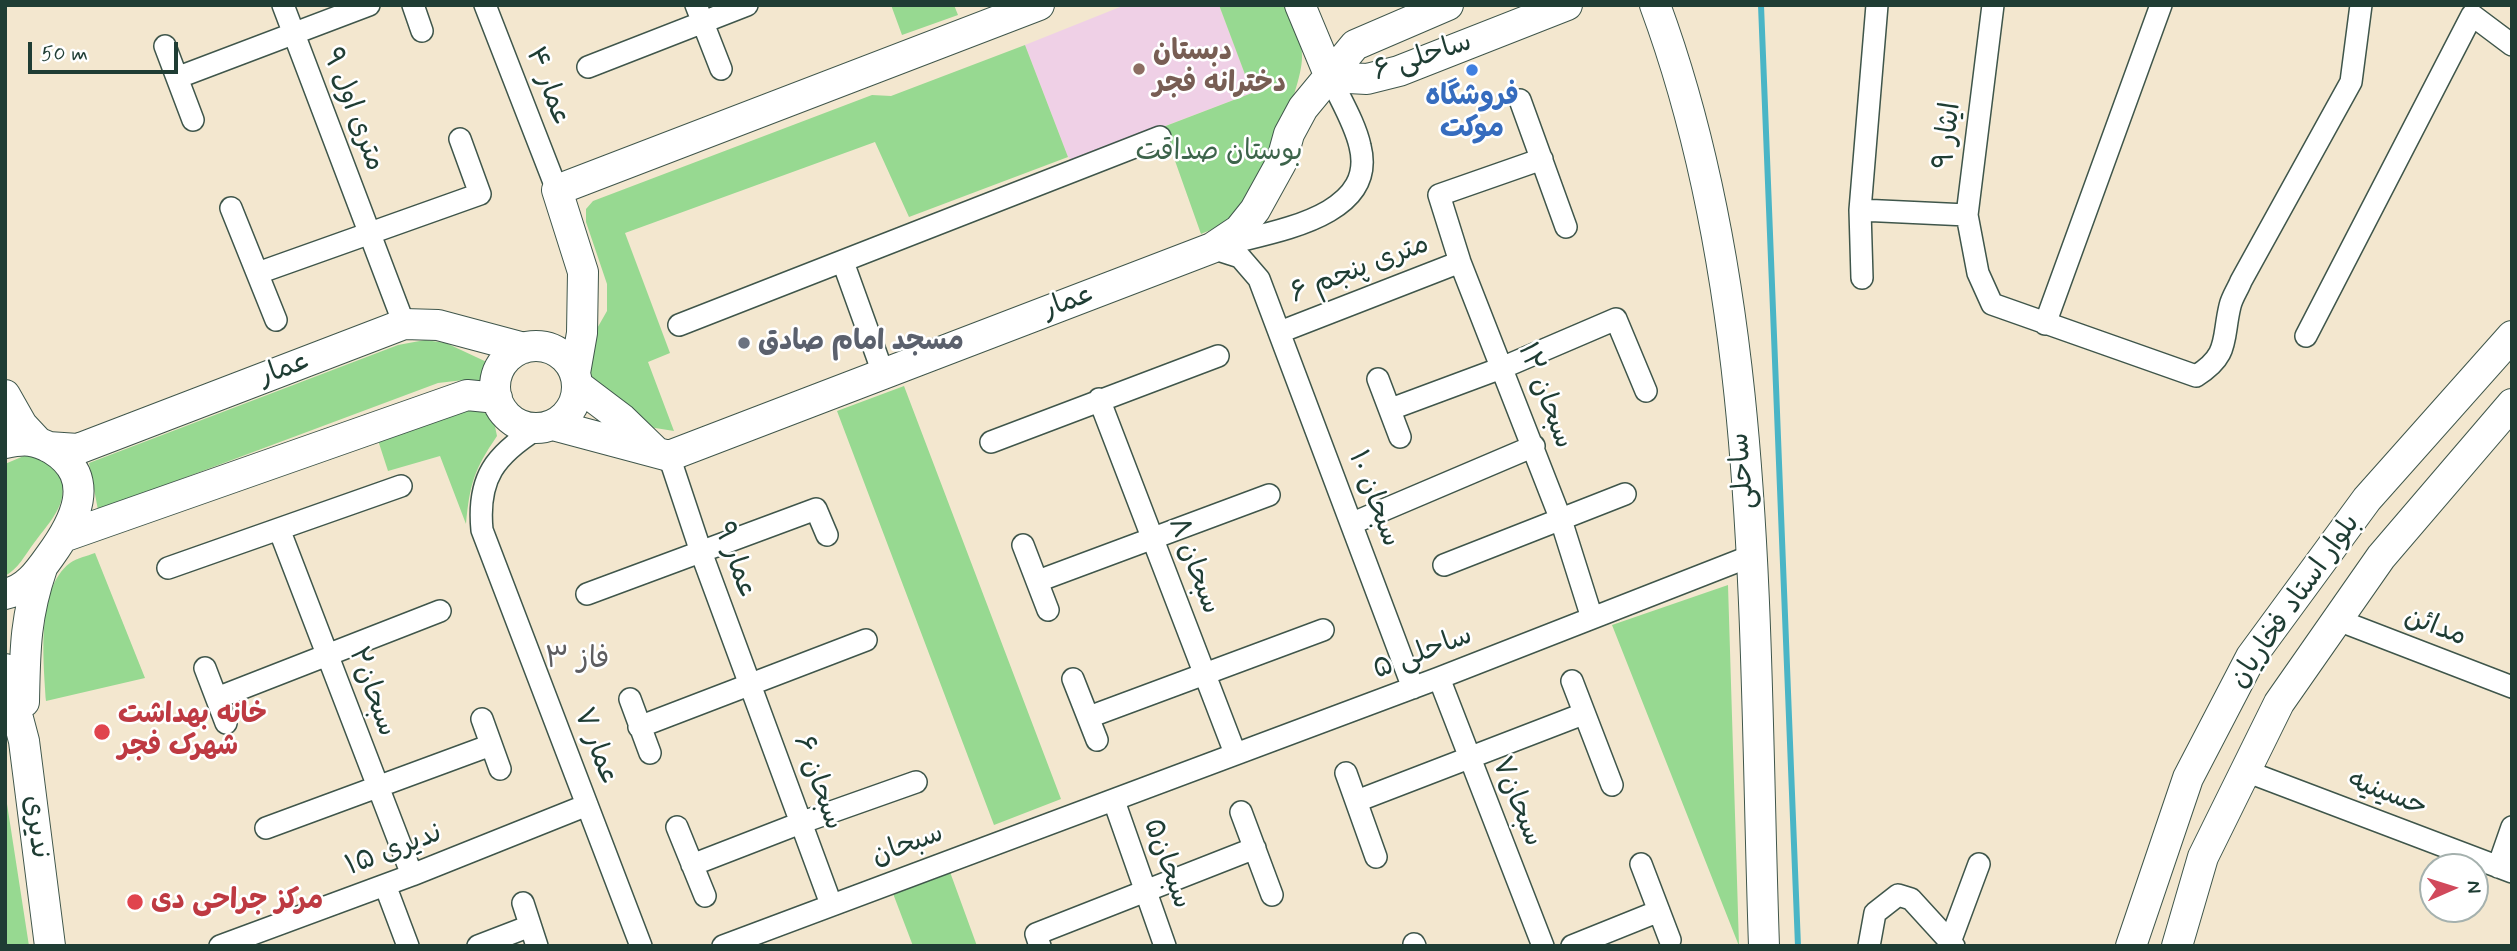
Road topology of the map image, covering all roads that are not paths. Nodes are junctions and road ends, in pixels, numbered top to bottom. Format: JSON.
{"nodes":[{"id":1,"x":283,"y":5,"type":"edge"},
{"id":2,"x":369,"y":5,"type":"edge"},
{"id":3,"x":413,"y":5,"type":"edge"},
{"id":4,"x":485,"y":5,"type":"edge"},
{"id":5,"x":747,"y":5,"type":"edge"},
{"id":6,"x":1039,"y":5,"type":"edge"},
{"id":7,"x":1300,"y":5,"type":"edge"},
{"id":8,"x":1448,"y":5,"type":"edge"},
{"id":9,"x":1567,"y":5,"type":"edge"},
{"id":10,"x":1655,"y":5,"type":"edge"},
{"id":11,"x":1877,"y":5,"type":"edge"},
{"id":12,"x":1993,"y":5,"type":"edge"},
{"id":13,"x":2161,"y":5,"type":"edge"},
{"id":14,"x":2361,"y":5,"type":"edge"},
{"id":15,"x":2476,"y":10,"type":"edge"},
{"id":16,"x":700,"y":14,"type":"edge"},
{"id":17,"x":422,"y":31,"type":"dead end"},
{"id":18,"x":293,"y":34,"type":"junction"},
{"id":19,"x":2512,"y":45,"type":"edge"},
{"id":20,"x":165,"y":46,"type":"dead end"},
{"id":21,"x":588,"y":67,"type":"dead end"},
{"id":22,"x":721,"y":69,"type":"dead end"},
{"id":23,"x":179,"y":77,"type":"junction"},
{"id":24,"x":1330,"y":77,"type":"junction"},
{"id":25,"x":1520,"y":100,"type":"dead end"},
{"id":26,"x":193,"y":120,"type":"dead end"},
{"id":27,"x":1160,"y":136,"type":"dead end"},
{"id":28,"x":460,"y":139,"type":"dead end"},
{"id":29,"x":1542,"y":159,"type":"junction"},
{"id":30,"x":557,"y":190,"type":"junction"},
{"id":31,"x":231,"y":208,"type":"dead end"},
{"id":32,"x":1860,"y":210,"type":"junction"},
{"id":33,"x":1967,"y":215,"type":"junction"},
{"id":34,"x":1566,"y":227,"type":"dead end"},
{"id":35,"x":369,"y":233,"type":"junction"},
{"id":36,"x":1212,"y":248,"type":"junction"},
{"id":37,"x":844,"y":262,"type":"junction"},
{"id":38,"x":1460,"y":262,"type":"junction"},
{"id":39,"x":583,"y":272,"type":"junction"},
{"id":40,"x":258,"y":273,"type":"junction"},
{"id":41,"x":1862,"y":278,"type":"dead end"},
{"id":42,"x":276,"y":320,"type":"dead end"},
{"id":43,"x":404,"y":324,"type":"junction"},
{"id":44,"x":2045,"y":324,"type":"junction"},
{"id":45,"x":679,"y":325,"type":"dead end"},
{"id":46,"x":1280,"y":332,"type":"junction"},
{"id":47,"x":2306,"y":336,"type":"dead end"},
{"id":48,"x":2512,"y":336,"type":"edge"},
{"id":49,"x":531,"y":347,"type":"junction"},
{"id":50,"x":1218,"y":356,"type":"dead end"},
{"id":51,"x":1504,"y":367,"type":"junction"},
{"id":52,"x":883,"y":373,"type":"junction"},
{"id":53,"x":576,"y":379,"type":"junction"},
{"id":54,"x":1378,"y":379,"type":"dead end"},
{"id":55,"x":1646,"y":391,"type":"dead end"},
{"id":56,"x":5,"y":395,"type":"edge"},
{"id":57,"x":497,"y":398,"type":"junction"},
{"id":58,"x":1099,"y":399,"type":"junction"},
{"id":59,"x":2512,"y":404,"type":"edge"},
{"id":60,"x":1391,"y":409,"type":"junction"},
{"id":61,"x":545,"y":426,"type":"junction"},
{"id":62,"x":1400,"y":438,"type":"dead end"},
{"id":63,"x":991,"y":442,"type":"dead end"},
{"id":64,"x":5,"y":443,"type":"edge"},
{"id":65,"x":42,"y":444,"type":"junction"},
{"id":66,"x":1534,"y":446,"type":"junction"},
{"id":67,"x":662,"y":453,"type":"junction"},
{"id":68,"x":401,"y":486,"type":"dead end"},
{"id":69,"x":1625,"y":494,"type":"dead end"},
{"id":70,"x":1269,"y":495,"type":"dead end"},
{"id":71,"x":1561,"y":520,"type":"junction"},
{"id":72,"x":1353,"y":523,"type":"junction"},
{"id":73,"x":279,"y":529,"type":"junction"},
{"id":74,"x":827,"y":536,"type":"dead end"},
{"id":75,"x":63,"y":537,"type":"junction"},
{"id":76,"x":1153,"y":538,"type":"junction"},
{"id":77,"x":1023,"y":545,"type":"dead end"},
{"id":78,"x":701,"y":552,"type":"junction"},
{"id":79,"x":1751,"y":556,"type":"junction"},
{"id":80,"x":1444,"y":565,"type":"dead end"},
{"id":81,"x":43,"y":566,"type":"junction"},
{"id":82,"x":168,"y":568,"type":"dead end"},
{"id":83,"x":1038,"y":580,"type":"junction"},
{"id":84,"x":5,"y":594,"type":"edge"},
{"id":85,"x":587,"y":594,"type":"dead end"},
{"id":86,"x":440,"y":611,"type":"dead end"},
{"id":87,"x":1048,"y":611,"type":"dead end"},
{"id":88,"x":1592,"y":618,"type":"junction"},
{"id":89,"x":2338,"y":620,"type":"junction"},
{"id":90,"x":1323,"y":631,"type":"dead end"},
{"id":91,"x":866,"y":640,"type":"dead end"},
{"id":92,"x":327,"y":654,"type":"junction"},
{"id":93,"x":205,"y":668,"type":"dead end"},
{"id":94,"x":5,"y":669,"type":"edge"},
{"id":95,"x":1204,"y":673,"type":"junction"},
{"id":96,"x":1439,"y":678,"type":"junction"},
{"id":97,"x":1073,"y":679,"type":"dead end"},
{"id":98,"x":1572,"y":681,"type":"dead end"},
{"id":99,"x":749,"y":683,"type":"junction"},
{"id":100,"x":2512,"y":687,"type":"edge"},
{"id":101,"x":1413,"y":688,"type":"junction"},
{"id":102,"x":217,"y":698,"type":"junction"},
{"id":103,"x":630,"y":699,"type":"dead end"},
{"id":104,"x":1583,"y":714,"type":"junction"},
{"id":105,"x":1089,"y":717,"type":"junction"},
{"id":106,"x":482,"y":719,"type":"dead end"},
{"id":107,"x":226,"y":723,"type":"dead end"},
{"id":108,"x":639,"y":727,"type":"junction"},
{"id":109,"x":1097,"y":740,"type":"dead end"},
{"id":110,"x":24,"y":741,"type":"junction"},
{"id":111,"x":491,"y":745,"type":"junction"},
{"id":112,"x":1235,"y":753,"type":"junction"},
{"id":113,"x":650,"y":754,"type":"dead end"},
{"id":114,"x":1469,"y":759,"type":"junction"},
{"id":115,"x":500,"y":769,"type":"dead end"},
{"id":116,"x":2243,"y":770,"type":"junction"},
{"id":117,"x":1346,"y":772,"type":"dead end"},
{"id":118,"x":916,"y":782,"type":"dead end"},
{"id":119,"x":1612,"y":785,"type":"dead end"},
{"id":120,"x":375,"y":786,"type":"junction"},
{"id":121,"x":1357,"y":801,"type":"junction"},
{"id":122,"x":1114,"y":802,"type":"junction"},
{"id":123,"x":587,"y":805,"type":"junction"},
{"id":124,"x":1241,"y":813,"type":"dead end"},
{"id":125,"x":803,"y":822,"type":"junction"},
{"id":126,"x":677,"y":827,"type":"dead end"},
{"id":127,"x":2512,"y":827,"type":"edge"},
{"id":128,"x":266,"y":828,"type":"dead end"},
{"id":129,"x":1255,"y":848,"type":"junction"},
{"id":130,"x":1376,"y":857,"type":"dead end"},
{"id":131,"x":1641,"y":864,"type":"dead end"},
{"id":132,"x":1979,"y":864,"type":"dead end"},
{"id":133,"x":692,"y":865,"type":"junction"},
{"id":134,"x":2505,"y":870,"type":"edge"},
{"id":135,"x":412,"y":875,"type":"junction"},
{"id":136,"x":385,"y":885,"type":"junction"},
{"id":137,"x":1145,"y":890,"type":"junction"},
{"id":138,"x":1272,"y":895,"type":"dead end"},
{"id":139,"x":705,"y":896,"type":"dead end"},
{"id":140,"x":523,"y":903,"type":"dead end"},
{"id":141,"x":831,"y":904,"type":"junction"},
{"id":142,"x":1659,"y":911,"type":"junction"},
{"id":143,"x":533,"y":936,"type":"edge"},
{"id":144,"x":1038,"y":940,"type":"edge"},
{"id":145,"x":1670,"y":940,"type":"dead end"},
{"id":146,"x":1952,"y":944,"type":"edge"},
{"id":147,"x":725,"y":945,"type":"edge"},
{"id":148,"x":50,"y":946,"type":"edge"},
{"id":149,"x":220,"y":946,"type":"edge"},
{"id":150,"x":408,"y":946,"type":"edge"},
{"id":151,"x":478,"y":946,"type":"edge"},
{"id":152,"x":641,"y":946,"type":"edge"},
{"id":153,"x":1165,"y":946,"type":"edge"},
{"id":154,"x":1543,"y":946,"type":"edge"},
{"id":155,"x":1572,"y":946,"type":"edge"},
{"id":156,"x":1764,"y":946,"type":"edge"},
{"id":157,"x":1869,"y":946,"type":"edge"},
{"id":158,"x":2131,"y":946,"type":"edge"},
{"id":159,"x":2177,"y":946,"type":"edge"}],
"edges":[{"from":1,"to":18,"type":"street","name":"۹ متری اول"},
{"from":2,"to":18,"type":"street"},
{"from":3,"to":17,"type":"street"},
{"from":4,"to":30,"type":"street","name":"عمار ۴"},
{"from":5,"to":16,"type":"street"},
{"from":6,"to":30,"type":"street"},
{"from":7,"to":24,"type":"street"},
{"from":8,"to":24,"type":"street","name":"ساحلی ۶"},
{"from":9,"to":24,"type":"street","name":"ساحلی ۶"},
{"from":10,"to":79,"type":"street","name":"ساحلی"},
{"from":11,"to":32,"type":"street"},
{"from":12,"to":33,"type":"street","name":"ایثار ۹"},
{"from":13,"to":44,"type":"street"},
{"from":14,"to":44,"type":"street","name":"ایثار ۹"},
{"from":15,"to":19,"type":"street"},
{"from":15,"to":47,"type":"street"},
{"from":16,"to":21,"type":"street"},
{"from":16,"to":22,"type":"street"},
{"from":18,"to":23,"type":"street"},
{"from":18,"to":35,"type":"street","name":"۹ متری اول"},
{"from":20,"to":23,"type":"street"},
{"from":23,"to":26,"type":"street"},
{"from":24,"to":36,"type":"street","name":"عمار"},
{"from":24,"to":36,"type":"street"},
{"from":25,"to":29,"type":"street"},
{"from":27,"to":37,"type":"street"},
{"from":28,"to":35,"type":"street"},
{"from":29,"to":34,"type":"street"},
{"from":29,"to":38,"type":"street","name":"سبحان ۱۲"},
{"from":30,"to":39,"type":"street"},
{"from":31,"to":40,"type":"street"},
{"from":32,"to":33,"type":"street"},
{"from":32,"to":41,"type":"street"},
{"from":33,"to":44,"type":"street","name":"ایثار ۹"},
{"from":35,"to":40,"type":"street"},
{"from":35,"to":43,"type":"street","name":"۹ متری اول"},
{"from":36,"to":46,"type":"street","name":"سبحان ۱۰"},
{"from":36,"to":52,"type":"street","name":"عمار"},
{"from":37,"to":45,"type":"street"},
{"from":37,"to":52,"type":"street"},
{"from":38,"to":46,"type":"street","name":"۶ متری پنجم"},
{"from":38,"to":51,"type":"street","name":"سبحان ۱۲"},
{"from":39,"to":49,"type":"street"},
{"from":39,"to":53,"type":"street"},
{"from":40,"to":42,"type":"street"},
{"from":43,"to":49,"type":"street","name":"عمار"},
{"from":43,"to":65,"type":"street","name":"عمار"},
{"from":46,"to":72,"type":"street","name":"سبحان ۱۰"},
{"from":48,"to":158,"type":"street","name":"بلوار استاد فخاریان"},
{"from":49,"to":53,"type":"street"},
{"from":49,"to":57,"type":"street"},
{"from":50,"to":58,"type":"street"},
{"from":51,"to":55,"type":"street"},
{"from":51,"to":60,"type":"street"},
{"from":51,"to":66,"type":"street","name":"سبحان ۱۲"},
{"from":52,"to":67,"type":"street","name":"عمار"},
{"from":53,"to":61,"type":"street"},
{"from":53,"to":67,"type":"street"},
{"from":54,"to":60,"type":"street"},
{"from":56,"to":65,"type":"street"},
{"from":57,"to":61,"type":"street"},
{"from":57,"to":75,"type":"street"},
{"from":58,"to":63,"type":"street"},
{"from":58,"to":76,"type":"street","name":"سبحان ۸"},
{"from":59,"to":89,"type":"street","name":"بلوار استاد فخاریان"},
{"from":60,"to":62,"type":"street"},
{"from":61,"to":67,"type":"street"},
{"from":61,"to":123,"type":"street","name":"عمار ۷"},
{"from":64,"to":65,"type":"street","name":"عمار"},
{"from":65,"to":75,"type":"street"},
{"from":66,"to":71,"type":"street","name":"سبحان ۱۲"},
{"from":66,"to":72,"type":"street"},
{"from":67,"to":78,"type":"street","name":"عمار ۹"},
{"from":68,"to":73,"type":"street"},
{"from":69,"to":71,"type":"street"},
{"from":70,"to":76,"type":"street"},
{"from":71,"to":80,"type":"street"},
{"from":71,"to":88,"type":"street","name":"سبحان ۱۲"},
{"from":72,"to":101,"type":"street","name":"سبحان ۱۰"},
{"from":73,"to":82,"type":"street"},
{"from":73,"to":92,"type":"street","name":"سبحان۲"},
{"from":74,"to":78,"type":"street"},
{"from":75,"to":81,"type":"street"},
{"from":76,"to":83,"type":"street"},
{"from":76,"to":95,"type":"street","name":"سبحان ۸"},
{"from":77,"to":83,"type":"street"},
{"from":78,"to":85,"type":"street"},
{"from":78,"to":99,"type":"street","name":"عمار ۹"},
{"from":79,"to":88,"type":"street","name":"ساحلی ۵"},
{"from":79,"to":156,"type":"street","name":"ساحلی"},
{"from":81,"to":84,"type":"street"},
{"from":81,"to":110,"type":"street"},
{"from":83,"to":87,"type":"street"},
{"from":86,"to":92,"type":"street"},
{"from":88,"to":96,"type":"street","name":"ساحلی ۵"},
{"from":89,"to":100,"type":"street","name":"مدائن"},
{"from":89,"to":116,"type":"street","name":"بلوار استاد فخاریان"},
{"from":90,"to":95,"type":"street"},
{"from":91,"to":99,"type":"street"},
{"from":92,"to":102,"type":"street"},
{"from":92,"to":120,"type":"street","name":"سبحان۲"},
{"from":93,"to":102,"type":"street"},
{"from":94,"to":110,"type":"street","name":"ندیری"},
{"from":95,"to":105,"type":"street"},
{"from":95,"to":112,"type":"street","name":"سبحان ۸"},
{"from":96,"to":101,"type":"street","name":"ساحلی ۵"},
{"from":96,"to":114,"type":"street","name":"سبحان۷"},
{"from":97,"to":105,"type":"street"},
{"from":98,"to":104,"type":"street"},
{"from":99,"to":108,"type":"street"},
{"from":99,"to":125,"type":"street","name":"سبحان ۶"},
{"from":101,"to":112,"type":"street","name":"ساحلی ۵"},
{"from":102,"to":107,"type":"street"},
{"from":103,"to":108,"type":"street"},
{"from":104,"to":114,"type":"street"},
{"from":104,"to":119,"type":"street"},
{"from":105,"to":109,"type":"street"},
{"from":106,"to":111,"type":"street"},
{"from":108,"to":113,"type":"street"},
{"from":110,"to":148,"type":"street","name":"ندیری"},
{"from":111,"to":115,"type":"street"},
{"from":111,"to":120,"type":"street"},
{"from":112,"to":122,"type":"street","name":"ساحلی ۵"},
{"from":114,"to":121,"type":"street"},
{"from":114,"to":154,"type":"street","name":"سبحان۷"},
{"from":116,"to":134,"type":"street","name":"حسینیه"},
{"from":116,"to":159,"type":"street","name":"بلوار استاد فخاریان"},
{"from":117,"to":121,"type":"street"},
{"from":118,"to":125,"type":"street"},
{"from":120,"to":128,"type":"street"},
{"from":120,"to":135,"type":"street","name":"سبحان۲"},
{"from":121,"to":130,"type":"street"},
{"from":122,"to":137,"type":"street","name":"سبحان۵"},
{"from":122,"to":141,"type":"street","name":"سبحان"},
{"from":123,"to":135,"type":"street","name":"ندیری ۱۵"},
{"from":123,"to":152,"type":"street","name":"عمار ۷"},
{"from":124,"to":129,"type":"street"},
{"from":125,"to":133,"type":"street"},
{"from":125,"to":141,"type":"street","name":"سبحان ۶"},
{"from":126,"to":133,"type":"street"},
{"from":127,"to":134,"type":"street"},
{"from":129,"to":137,"type":"street"},
{"from":129,"to":138,"type":"street"},
{"from":131,"to":142,"type":"street"},
{"from":132,"to":146,"type":"street"},
{"from":133,"to":139,"type":"street"},
{"from":135,"to":136,"type":"street","name":"ندیری ۱۵"},
{"from":136,"to":149,"type":"street","name":"ندیری ۱۵"},
{"from":136,"to":150,"type":"street"},
{"from":137,"to":144,"type":"street"},
{"from":137,"to":153,"type":"street","name":"سبحان۵"},
{"from":140,"to":143,"type":"street"},
{"from":141,"to":147,"type":"street","name":"سبحان"},
{"from":142,"to":145,"type":"street"},
{"from":142,"to":155,"type":"street"},
{"from":143,"to":151,"type":"street"},
{"from":146,"to":157,"type":"street"}]}
